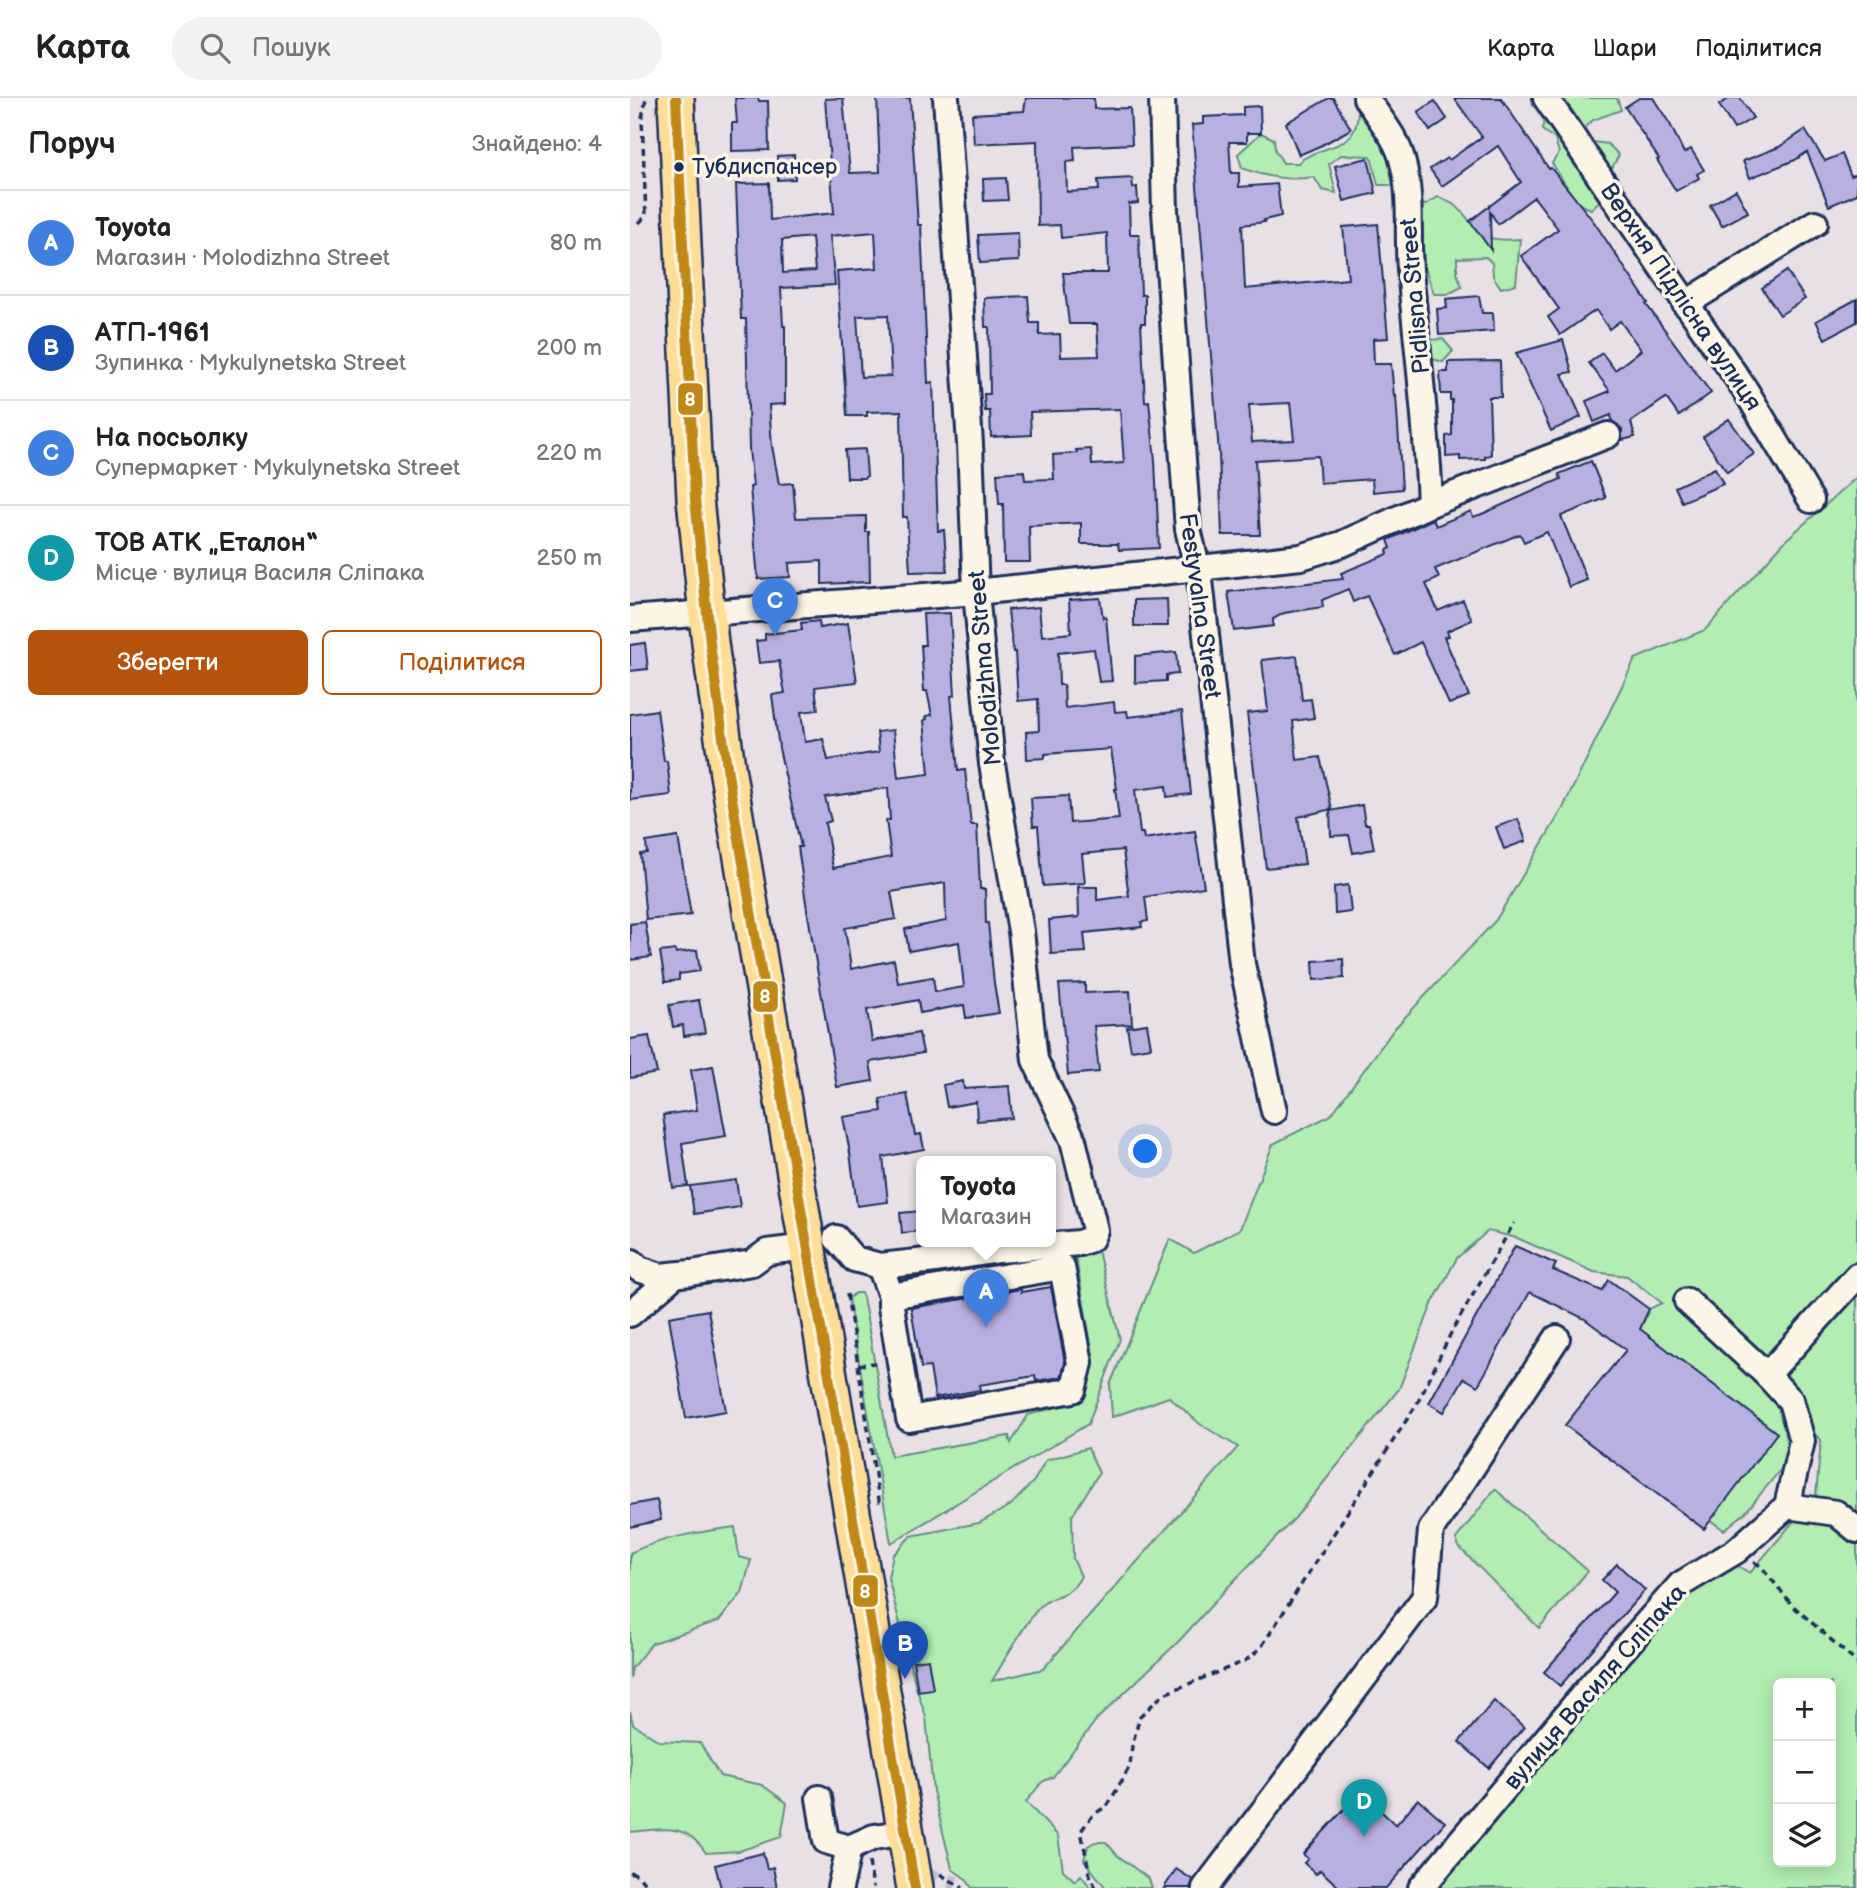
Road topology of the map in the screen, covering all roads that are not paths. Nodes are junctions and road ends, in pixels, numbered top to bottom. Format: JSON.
{"nodes":[{"id":1,"x":676,"y":98,"type":"edge"},
{"id":2,"x":946,"y":98,"type":"edge"},
{"id":3,"x":1161,"y":98,"type":"edge"},
{"id":4,"x":1366,"y":98,"type":"edge"},
{"id":5,"x":1546,"y":98,"type":"edge"},
{"id":6,"x":1815,"y":222,"type":"dead end"},
{"id":7,"x":1685,"y":304,"type":"junction"},
{"id":8,"x":1608,"y":435,"type":"dead end"},
{"id":9,"x":1811,"y":500,"type":"dead end"},
{"id":10,"x":1430,"y":504,"type":"junction"},
{"id":11,"x":1197,"y":567,"type":"junction"},
{"id":12,"x":976,"y":592,"type":"junction"},
{"id":13,"x":708,"y":613,"type":"junction"},
{"id":14,"x":630,"y":619,"type":"edge"},
{"id":15,"x":1274,"y":1111,"type":"dead end"},
{"id":16,"x":822,"y":1242,"type":"junction"},
{"id":17,"x":1056,"y":1245,"type":"edge"},
{"id":18,"x":1033,"y":1247,"type":"edge"},
{"id":19,"x":632,"y":1262,"type":"edge"},
{"id":20,"x":880,"y":1266,"type":"junction"},
{"id":21,"x":675,"y":1275,"type":"junction"},
{"id":22,"x":1857,"y":1276,"type":"edge"},
{"id":23,"x":891,"y":1296,"type":"junction"},
{"id":24,"x":1687,"y":1301,"type":"dead end"},
{"id":25,"x":630,"y":1314,"type":"edge"},
{"id":26,"x":1557,"y":1338,"type":"dead end"},
{"id":27,"x":1767,"y":1375,"type":"junction"},
{"id":28,"x":1787,"y":1506,"type":"junction"},
{"id":29,"x":1857,"y":1530,"type":"edge"},
{"id":30,"x":819,"y":1798,"type":"dead end"},
{"id":31,"x":907,"y":1832,"type":"junction"},
{"id":32,"x":849,"y":1848,"type":"junction"},
{"id":33,"x":925,"y":1880,"type":"edge"},
{"id":34,"x":840,"y":1888,"type":"edge"},
{"id":35,"x":1205,"y":1888,"type":"edge"},
{"id":36,"x":1421,"y":1888,"type":"edge"}],
"edges":[{"from":1,"to":13,"type":"highway"},
{"from":2,"to":12,"type":"street","name":"Molodizhna Street"},
{"from":3,"to":11,"type":"street","name":"Festyvalna Street"},
{"from":4,"to":10,"type":"street","name":"Pidlisna Street"},
{"from":5,"to":7,"type":"street","name":"Верхня Підлісна вулиця"},
{"from":6,"to":7,"type":"street"},
{"from":7,"to":9,"type":"street","name":"Верхня Підлісна вулиця"},
{"from":8,"to":10,"type":"street"},
{"from":10,"to":11,"type":"street"},
{"from":11,"to":12,"type":"street"},
{"from":11,"to":15,"type":"street","name":"Festyvalna Street"},
{"from":12,"to":13,"type":"street"},
{"from":12,"to":17,"type":"street","name":"Molodizhna Street"},
{"from":13,"to":14,"type":"street"},
{"from":13,"to":16,"type":"highway"},
{"from":16,"to":20,"type":"street"},
{"from":16,"to":21,"type":"street"},
{"from":16,"to":31,"type":"highway"},
{"from":18,"to":20,"type":"street","name":"Molodizhna Street"},
{"from":19,"to":21,"type":"street"},
{"from":20,"to":23,"type":"street"},
{"from":21,"to":25,"type":"street"},
{"from":22,"to":27,"type":"street"},
{"from":23,"to":23,"type":"street"},
{"from":24,"to":27,"type":"street"},
{"from":26,"to":35,"type":"street"},
{"from":27,"to":28,"type":"street"},
{"from":28,"to":29,"type":"street"},
{"from":28,"to":36,"type":"street","name":"вулиця Василя Сліпака"},
{"from":30,"to":32,"type":"street"},
{"from":31,"to":32,"type":"street"},
{"from":31,"to":33,"type":"highway"},
{"from":32,"to":34,"type":"street"}]}
